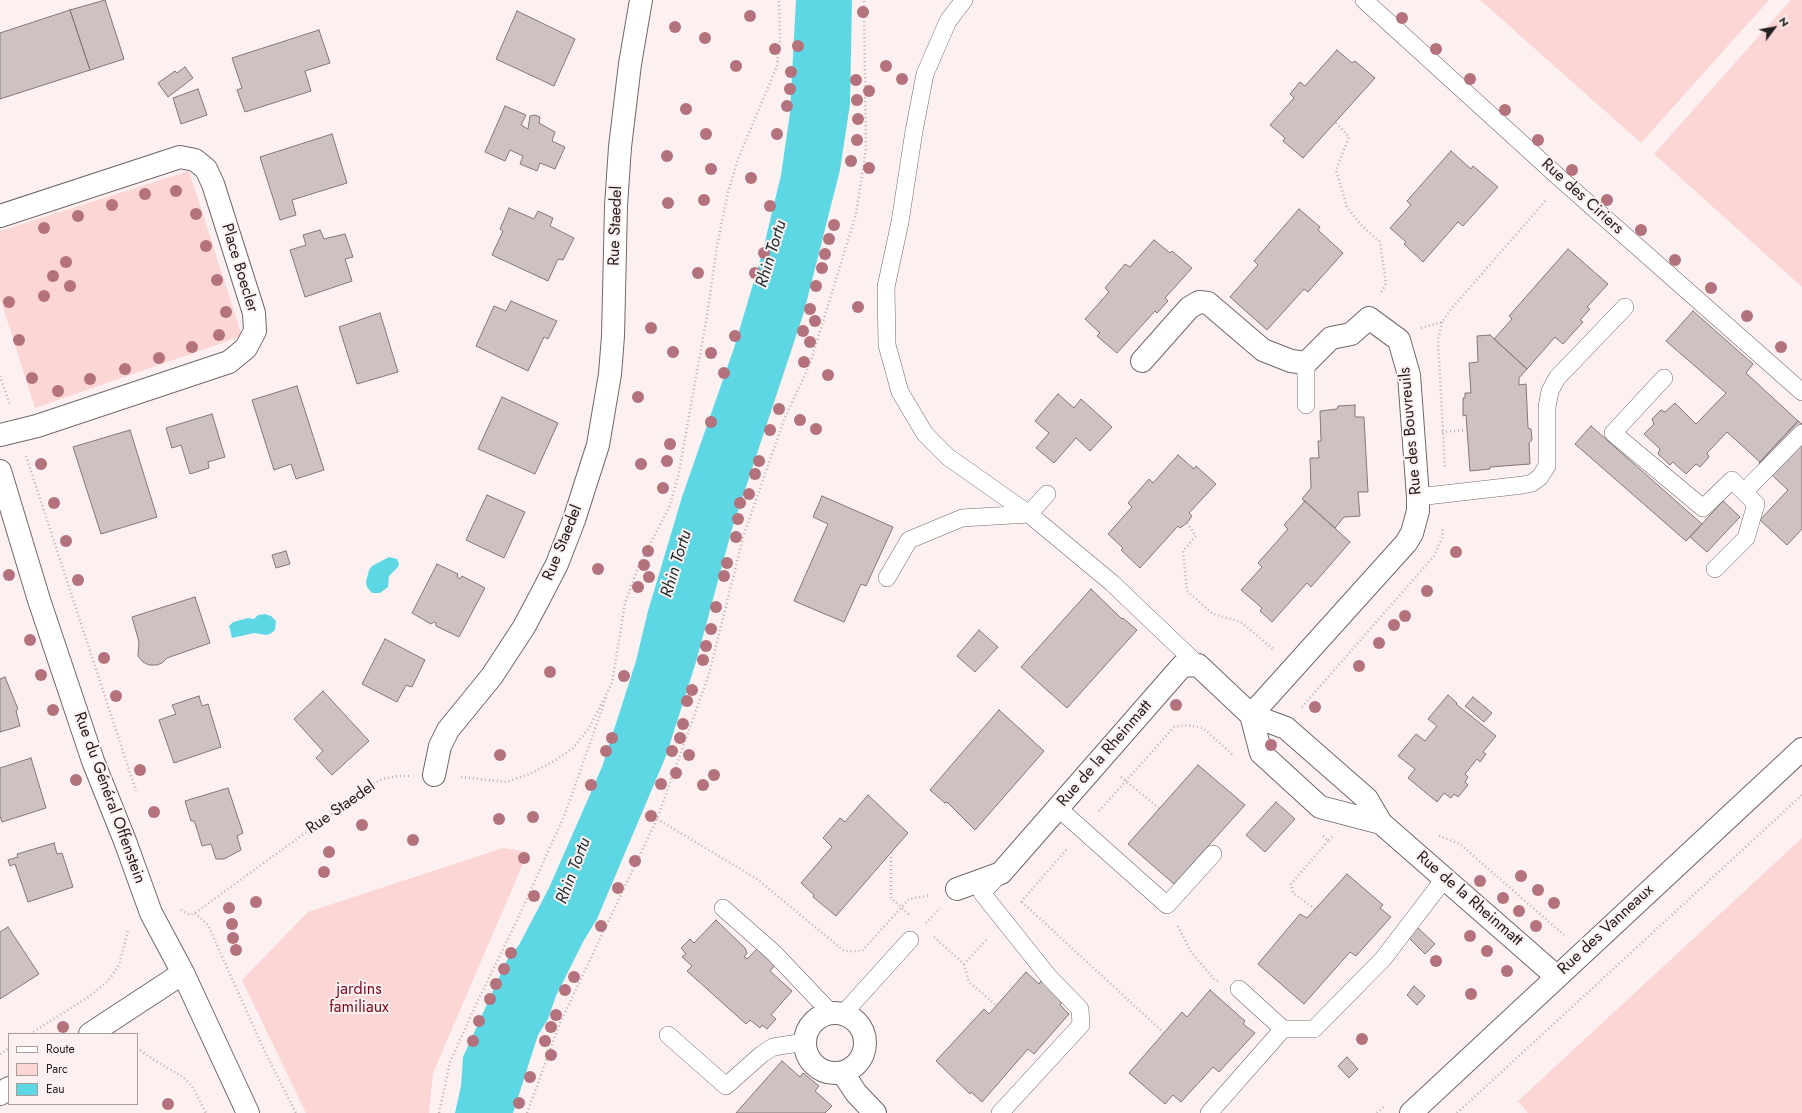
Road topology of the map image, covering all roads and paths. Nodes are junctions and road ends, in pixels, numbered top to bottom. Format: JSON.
{"nodes":[{"id":1,"x":641,"y":0,"type":"edge"},
{"id":2,"x":779,"y":0,"type":"edge"},
{"id":3,"x":864,"y":0,"type":"edge"},
{"id":4,"x":964,"y":0,"type":"edge"},
{"id":5,"x":1364,"y":0,"type":"edge"},
{"id":6,"x":1336,"y":122,"type":"dead end"},
{"id":7,"x":1563,"y":181,"type":"junction"},
{"id":8,"x":0,"y":216,"type":"edge"},
{"id":9,"x":1625,"y":307,"type":"dead end"},
{"id":10,"x":1369,"y":318,"type":"junction"},
{"id":11,"x":1442,"y":322,"type":"junction"},
{"id":12,"x":1399,"y":340,"type":"junction"},
{"id":13,"x":1142,"y":361,"type":"dead end"},
{"id":14,"x":1306,"y":363,"type":"junction"},
{"id":15,"x":0,"y":376,"type":"edge"},
{"id":16,"x":1664,"y":378,"type":"dead end"},
{"id":17,"x":1802,"y":392,"type":"edge"},
{"id":18,"x":1306,"y":405,"type":"dead end"},
{"id":19,"x":12,"y":410,"type":"dead end"},
{"id":20,"x":1802,"y":433,"type":"edge"},
{"id":21,"x":0,"y":435,"type":"edge"},
{"id":22,"x":25,"y":452,"type":"dead end"},
{"id":23,"x":0,"y":471,"type":"edge"},
{"id":24,"x":1744,"y":492,"type":"junction"},
{"id":25,"x":1446,"y":493,"type":"junction"},
{"id":26,"x":1046,"y":494,"type":"dead end"},
{"id":27,"x":1418,"y":497,"type":"junction"},
{"id":28,"x":1029,"y":514,"type":"junction"},
{"id":29,"x":1187,"y":523,"type":"dead end"},
{"id":30,"x":1715,"y":569,"type":"dead end"},
{"id":31,"x":887,"y":578,"type":"dead end"},
{"id":32,"x":1198,"y":665,"type":"junction"},
{"id":33,"x":1294,"y":666,"type":"junction"},
{"id":34,"x":612,"y":683,"type":"junction"},
{"id":35,"x":1300,"y":711,"type":"dead end"},
{"id":36,"x":1251,"y":715,"type":"junction"},
{"id":37,"x":1802,"y":749,"type":"edge"},
{"id":38,"x":1102,"y":759,"type":"junction"},
{"id":39,"x":1237,"y":759,"type":"dead end"},
{"id":40,"x":434,"y":775,"type":"junction"},
{"id":41,"x":1126,"y":780,"type":"junction"},
{"id":42,"x":137,"y":794,"type":"dead end"},
{"id":43,"x":1802,"y":795,"type":"edge"},
{"id":44,"x":1058,"y":808,"type":"junction"},
{"id":45,"x":1160,"y":809,"type":"dead end"},
{"id":46,"x":657,"y":819,"type":"junction"},
{"id":47,"x":1381,"y":823,"type":"junction"},
{"id":48,"x":1083,"y":830,"type":"junction"},
{"id":49,"x":1432,"y":834,"type":"dead end"},
{"id":50,"x":1322,"y":836,"type":"dead end"},
{"id":51,"x":1334,"y":836,"type":"dead end"},
{"id":52,"x":1328,"y":841,"type":"junction"},
{"id":53,"x":891,"y":853,"type":"dead end"},
{"id":54,"x":1213,"y":854,"type":"dead end"},
{"id":55,"x":1001,"y":873,"type":"junction"},
{"id":56,"x":1445,"y":878,"type":"junction"},
{"id":57,"x":957,"y":890,"type":"junction"},
{"id":58,"x":1022,"y":901,"type":"junction"},
{"id":59,"x":1167,"y":905,"type":"junction"},
{"id":60,"x":901,"y":907,"type":"junction"},
{"id":61,"x":724,"y":908,"type":"dead end"},
{"id":62,"x":180,"y":909,"type":"dead end"},
{"id":63,"x":1315,"y":909,"type":"dead end"},
{"id":64,"x":195,"y":913,"type":"junction"},
{"id":65,"x":1004,"y":921,"type":"junction"},
{"id":66,"x":923,"y":926,"type":"junction"},
{"id":67,"x":128,"y":930,"type":"dead end"},
{"id":68,"x":910,"y":940,"type":"joint"},
{"id":69,"x":1583,"y":952,"type":"junction"},
{"id":70,"x":964,"y":964,"type":"junction"},
{"id":71,"x":183,"y":973,"type":"junction"},
{"id":72,"x":1556,"y":976,"type":"junction"},
{"id":73,"x":1239,"y":989,"type":"joint"},
{"id":74,"x":997,"y":1006,"type":"dead end"},
{"id":75,"x":837,"y":1013,"type":"junction"},
{"id":76,"x":1283,"y":1029,"type":"junction"},
{"id":77,"x":32,"y":1033,"type":"edge"},
{"id":78,"x":92,"y":1033,"type":"edge"},
{"id":79,"x":1164,"y":1033,"type":"dead end"},
{"id":80,"x":668,"y":1035,"type":"dead end"},
{"id":81,"x":805,"y":1042,"type":"junction"},
{"id":82,"x":138,"y":1049,"type":"edge"},
{"id":83,"x":843,"y":1073,"type":"junction"},
{"id":84,"x":206,"y":1113,"type":"edge"},
{"id":85,"x":248,"y":1113,"type":"edge"},
{"id":86,"x":296,"y":1113,"type":"edge"},
{"id":87,"x":439,"y":1113,"type":"edge"},
{"id":88,"x":527,"y":1113,"type":"edge"},
{"id":89,"x":875,"y":1113,"type":"edge"},
{"id":90,"x":1000,"y":1113,"type":"edge"},
{"id":91,"x":1209,"y":1113,"type":"edge"},
{"id":92,"x":1411,"y":1113,"type":"edge"},
{"id":93,"x":1457,"y":1113,"type":"edge"}],
"edges":[{"from":1,"to":40,"type":"street","name":"Rue Staedel"},
{"from":2,"to":34,"type":"path"},
{"from":3,"to":46,"type":"path"},
{"from":4,"to":28,"type":"lane"},
{"from":5,"to":7,"type":"lane","name":"Rue des Ciriers"},
{"from":6,"to":10,"type":"path"},
{"from":7,"to":11,"type":"path"},
{"from":7,"to":17,"type":"lane","name":"Rue des Ciriers"},
{"from":8,"to":21,"type":"street","name":"Place Boecler"},
{"from":9,"to":25,"type":"lane"},
{"from":10,"to":12,"type":"street"},
{"from":10,"to":14,"type":"street"},
{"from":11,"to":12,"type":"path"},
{"from":11,"to":25,"type":"path"},
{"from":12,"to":27,"type":"street","name":"Rue des Bouvreuils"},
{"from":13,"to":14,"type":"street"},
{"from":14,"to":18,"type":"lane"},
{"from":15,"to":19,"type":"path"},
{"from":16,"to":24,"type":"lane"},
{"from":20,"to":24,"type":"lane"},
{"from":22,"to":42,"type":"path","name":"Rue du Général Offenstein"},
{"from":23,"to":71,"type":"street","name":"Rue du Général Offenstein"},
{"from":24,"to":30,"type":"lane"},
{"from":25,"to":27,"type":"lane"},
{"from":25,"to":35,"type":"path"},
{"from":26,"to":28,"type":"lane"},
{"from":27,"to":33,"type":"street","name":"Rue des Bouvreuils"},
{"from":28,"to":31,"type":"lane"},
{"from":28,"to":32,"type":"lane"},
{"from":29,"to":33,"type":"path"},
{"from":32,"to":36,"type":"street","name":"Rue de la Rheinmatt"},
{"from":32,"to":38,"type":"street","name":"Rue de la Rheinmatt"},
{"from":33,"to":36,"type":"street","name":"Rue des Bouvreuils"},
{"from":34,"to":40,"type":"path"},
{"from":34,"to":87,"type":"path"},
{"from":36,"to":47,"type":"street","name":"Rue de la Rheinmatt"},
{"from":36,"to":47,"type":"street","name":"Rue de la Rheinmatt"},
{"from":37,"to":69,"type":"street","name":"Rue des Vanneaux"},
{"from":38,"to":41,"type":"path"},
{"from":38,"to":44,"type":"street","name":"Rue de la Rheinmatt"},
{"from":39,"to":41,"type":"path"},
{"from":40,"to":64,"type":"path","name":"Rue Staedel"},
{"from":41,"to":45,"type":"path"},
{"from":41,"to":48,"type":"path"},
{"from":43,"to":93,"type":"path"},
{"from":44,"to":48,"type":"lane"},
{"from":44,"to":55,"type":"street","name":"Rue de la Rheinmatt"},
{"from":46,"to":60,"type":"path"},
{"from":46,"to":88,"type":"path"},
{"from":47,"to":56,"type":"street","name":"Rue de la Rheinmatt"},
{"from":48,"to":58,"type":"path"},
{"from":48,"to":59,"type":"lane"},
{"from":49,"to":69,"type":"path"},
{"from":50,"to":52,"type":"path"},
{"from":51,"to":52,"type":"path"},
{"from":52,"to":63,"type":"path"},
{"from":53,"to":60,"type":"path"},
{"from":54,"to":59,"type":"lane"},
{"from":55,"to":57,"type":"street","name":"Rue de la Rheinmatt"},
{"from":55,"to":65,"type":"lane"},
{"from":56,"to":72,"type":"street","name":"Rue de la Rheinmatt"},
{"from":56,"to":76,"type":"lane"},
{"from":57,"to":60,"type":"path"},
{"from":57,"to":66,"type":"path"},
{"from":58,"to":65,"type":"path"},
{"from":58,"to":79,"type":"path"},
{"from":59,"to":73,"type":"path"},
{"from":60,"to":66,"type":"path"},
{"from":61,"to":75,"type":"lane"},
{"from":62,"to":64,"type":"path"},
{"from":64,"to":86,"type":"path"},
{"from":65,"to":70,"type":"path"},
{"from":65,"to":90,"type":"lane"},
{"from":66,"to":68,"type":"path"},
{"from":66,"to":70,"type":"path"},
{"from":67,"to":77,"type":"path"},
{"from":68,"to":75,"type":"lane"},
{"from":69,"to":72,"type":"street","name":"Rue des Vanneaux"},
{"from":70,"to":74,"type":"path"},
{"from":71,"to":78,"type":"street"},
{"from":71,"to":85,"type":"street","name":"Rue du Général Offenstein"},
{"from":72,"to":92,"type":"street","name":"Rue des Vanneaux"},
{"from":73,"to":76,"type":"lane"},
{"from":75,"to":81,"type":"street"},
{"from":75,"to":83,"type":"street"},
{"from":76,"to":91,"type":"lane"},
{"from":80,"to":81,"type":"lane"},
{"from":81,"to":83,"type":"street"},
{"from":82,"to":84,"type":"path"},
{"from":83,"to":89,"type":"street"}]}
